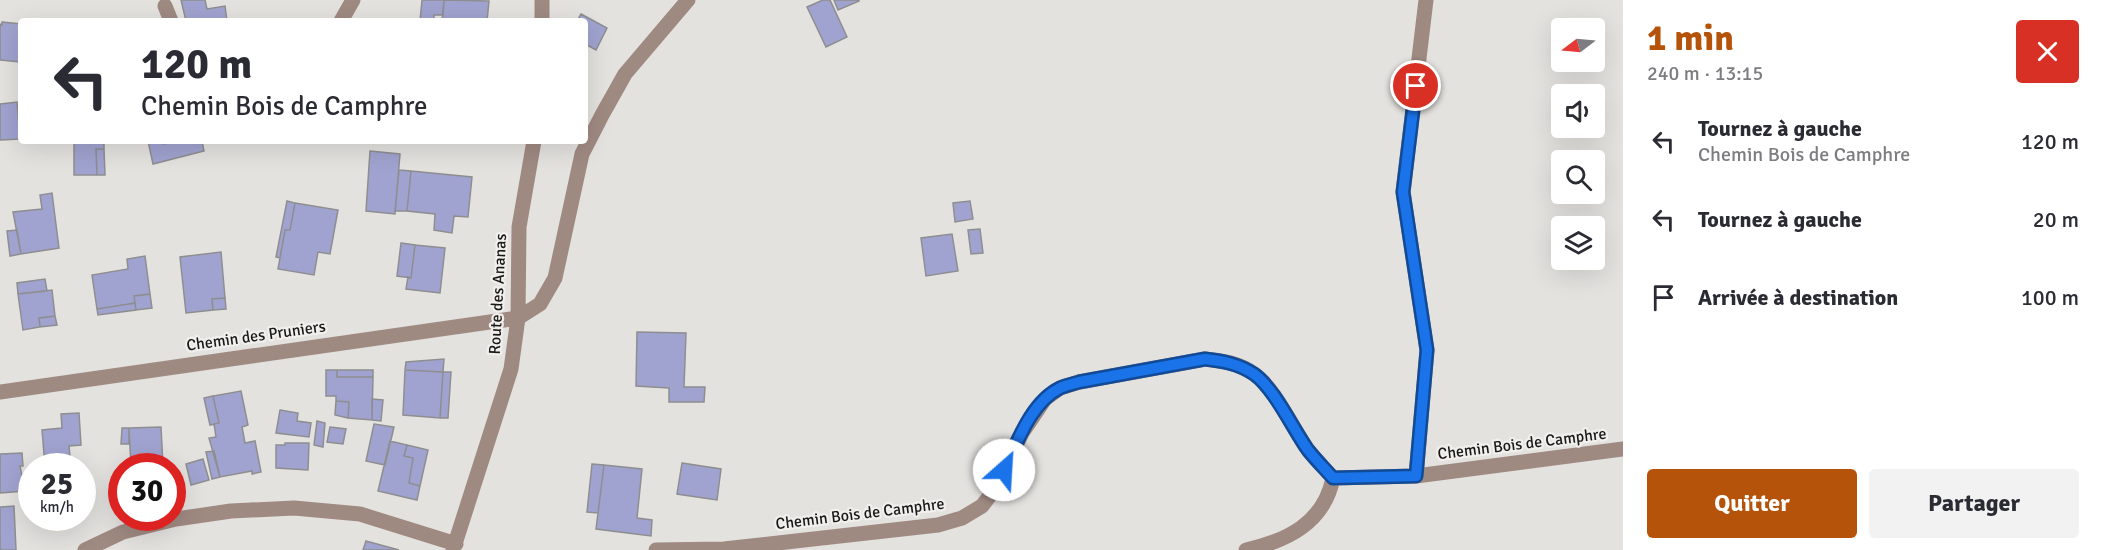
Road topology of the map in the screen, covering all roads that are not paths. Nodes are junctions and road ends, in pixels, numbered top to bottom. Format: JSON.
{"nodes":[{"id":1,"x":353,"y":0,"type":"edge"},
{"id":2,"x":542,"y":0,"type":"edge"},
{"id":3,"x":688,"y":0,"type":"edge"},
{"id":4,"x":1426,"y":0,"type":"edge"},
{"id":5,"x":165,"y":6,"type":"dead end"},
{"id":6,"x":170,"y":18,"type":"edge"},
{"id":7,"x":343,"y":18,"type":"edge"},
{"id":8,"x":542,"y":18,"type":"edge"},
{"id":9,"x":588,"y":142,"type":"edge"},
{"id":10,"x":533,"y":144,"type":"edge"},
{"id":11,"x":587,"y":144,"type":"edge"},
{"id":12,"x":518,"y":318,"type":"junction"},
{"id":13,"x":0,"y":392,"type":"edge"},
{"id":14,"x":1623,"y":449,"type":"edge"},
{"id":15,"x":1416,"y":476,"type":"junction"},
{"id":16,"x":1333,"y":478,"type":"junction"},
{"id":17,"x":454,"y":547,"type":"edge"},
{"id":18,"x":725,"y":549,"type":"edge"},
{"id":19,"x":85,"y":550,"type":"edge"},
{"id":20,"x":656,"y":550,"type":"edge"},
{"id":21,"x":1246,"y":550,"type":"edge"}],
"edges":[{"from":1,"to":7,"type":"street"},
{"from":2,"to":8,"type":"street"},
{"from":3,"to":9,"type":"street"},
{"from":4,"to":15,"type":"street"},
{"from":5,"to":6,"type":"street"},
{"from":10,"to":12,"type":"street","name":"Route des Ananas"},
{"from":11,"to":12,"type":"street"},
{"from":12,"to":13,"type":"street","name":"Chemin des Pruniers"},
{"from":12,"to":17,"type":"street","name":"Route des Ananas"},
{"from":14,"to":15,"type":"street","name":"Chemin Bois de Camphre"},
{"from":15,"to":16,"type":"street","name":"Chemin Bois de Camphre"},
{"from":16,"to":18,"type":"street","name":"Chemin Bois de Camphre"},
{"from":16,"to":21,"type":"street"},
{"from":17,"to":19,"type":"street"},
{"from":18,"to":20,"type":"street","name":"Chemin Bois de Camphre"}]}
